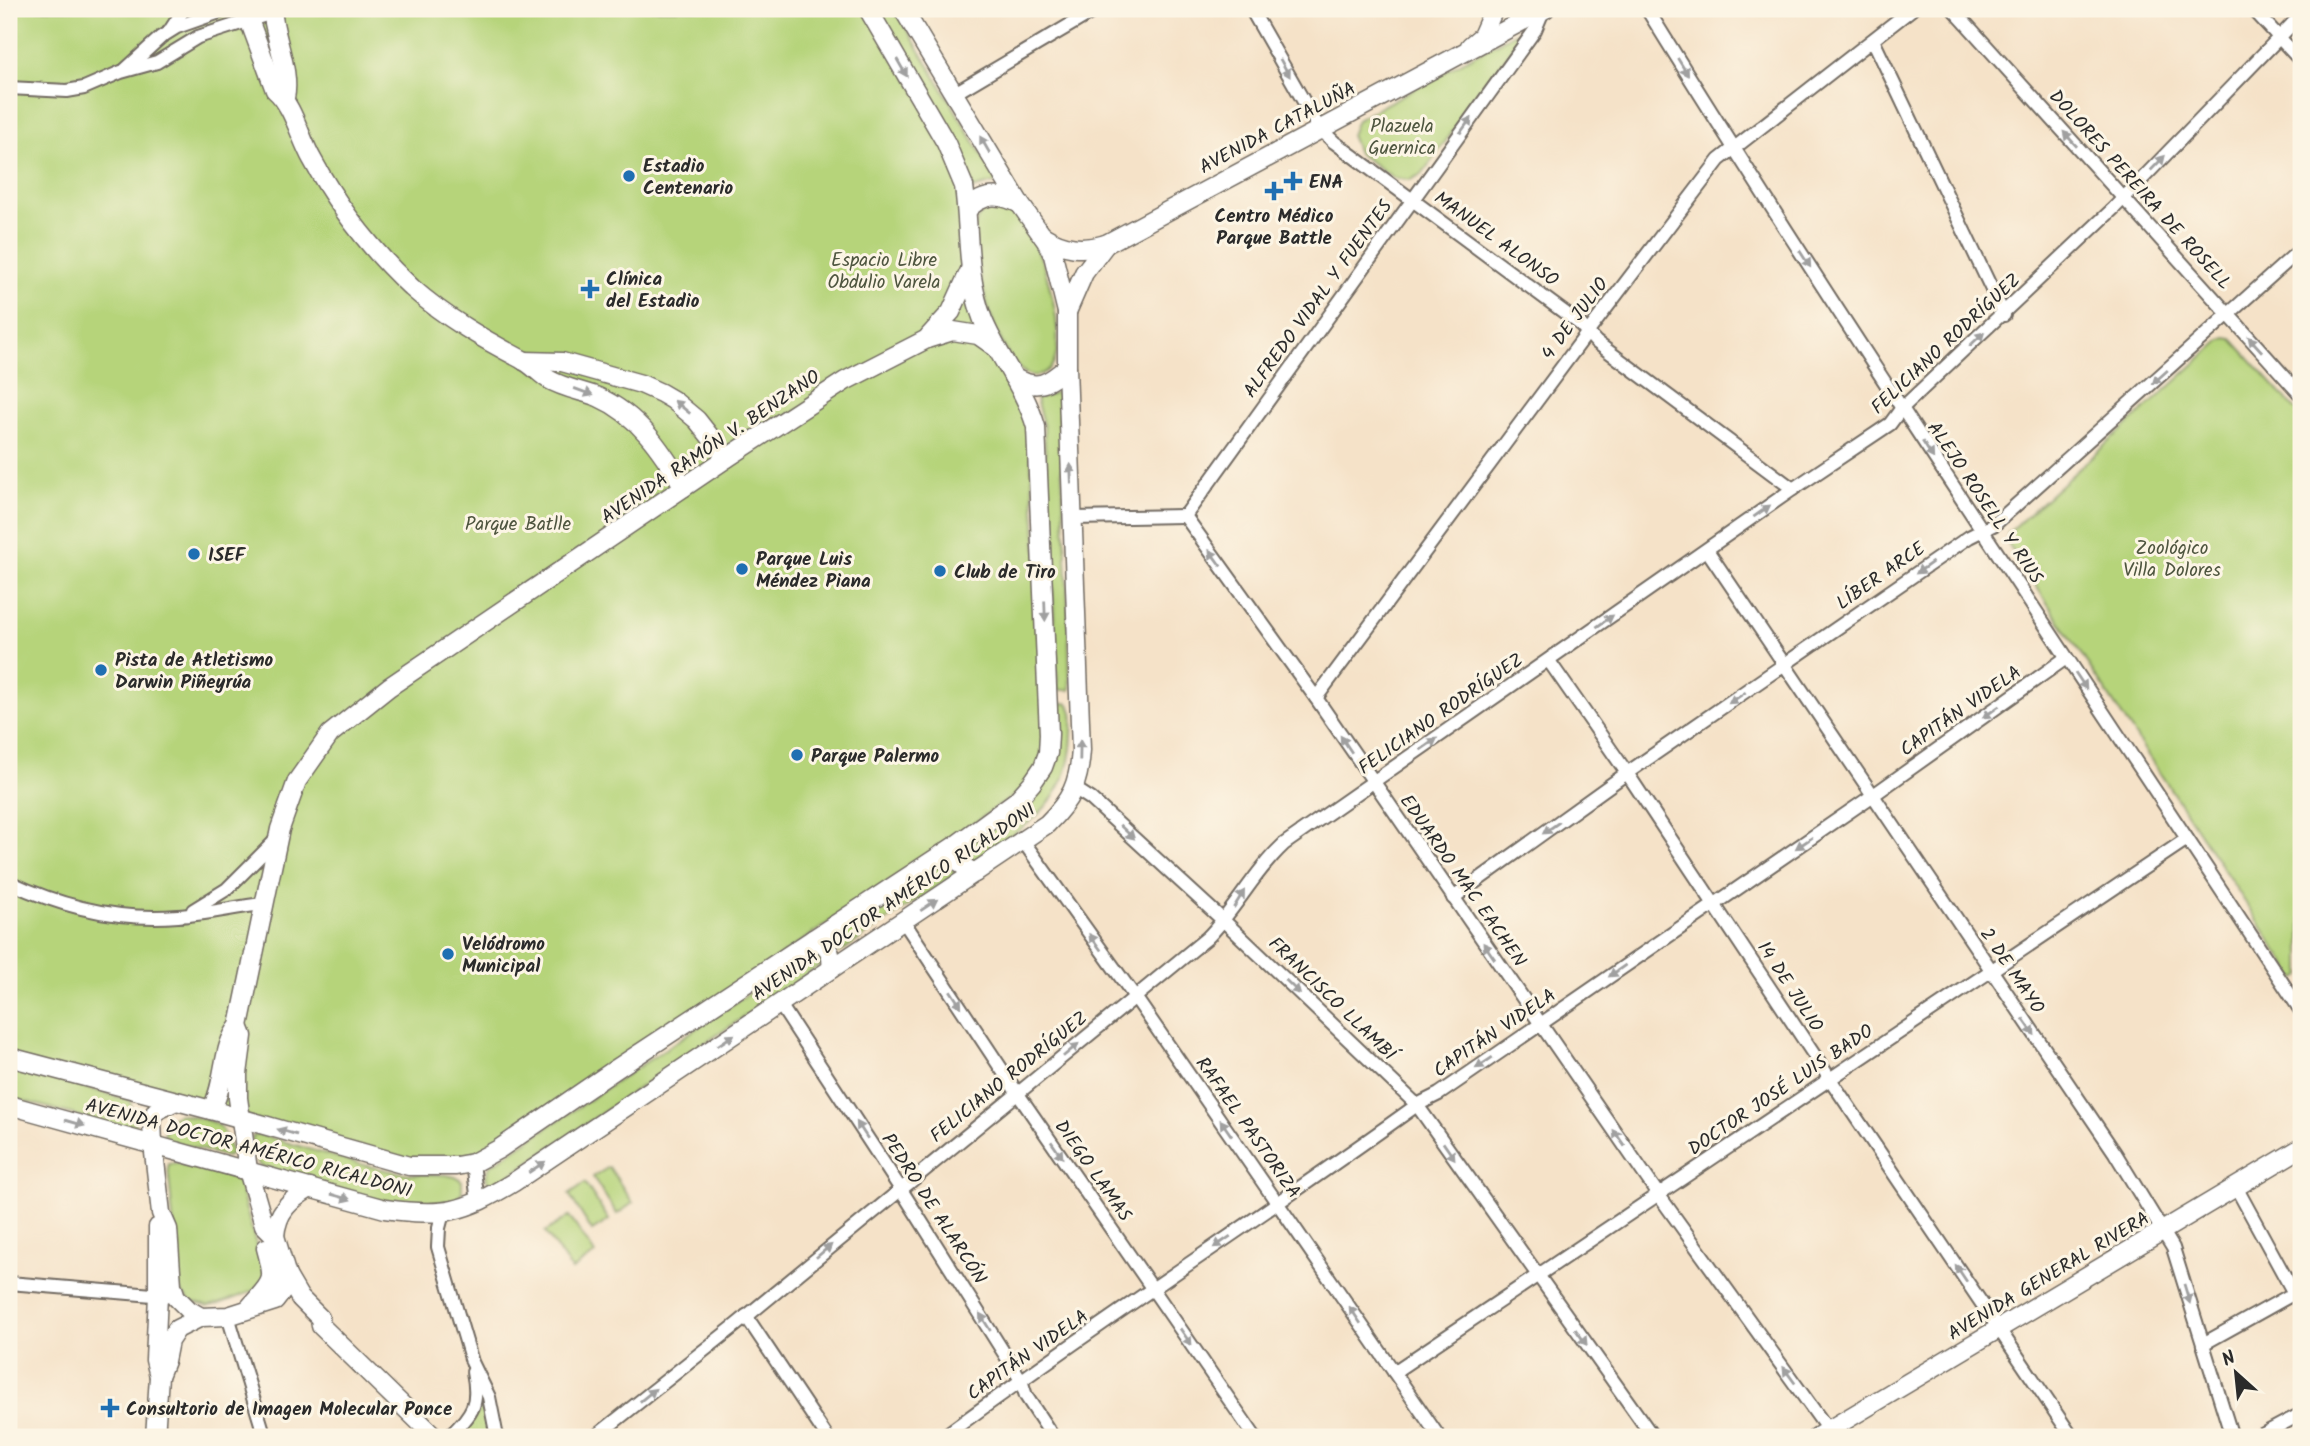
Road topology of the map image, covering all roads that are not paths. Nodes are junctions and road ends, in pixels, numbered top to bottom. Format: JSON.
{"nodes":[{"id":1,"x":184,"y":9,"type":"edge"},
{"id":2,"x":228,"y":9,"type":"edge"},
{"id":3,"x":867,"y":9,"type":"edge"},
{"id":4,"x":903,"y":9,"type":"edge"},
{"id":5,"x":1097,"y":9,"type":"edge"},
{"id":6,"x":1251,"y":9,"type":"edge"},
{"id":7,"x":1494,"y":9,"type":"edge"},
{"id":8,"x":1647,"y":9,"type":"edge"},
{"id":9,"x":1912,"y":9,"type":"edge"},
{"id":10,"x":1953,"y":9,"type":"edge"},
{"id":11,"x":2253,"y":9,"type":"edge"},
{"id":12,"x":1544,"y":10,"type":"edge"},
{"id":13,"x":272,"y":11,"type":"edge"},
{"id":14,"x":248,"y":15,"type":"edge"},
{"id":15,"x":2301,"y":15,"type":"edge"},
{"id":16,"x":169,"y":32,"type":"junction"},
{"id":17,"x":2279,"y":37,"type":"junction"},
{"id":18,"x":1873,"y":40,"type":"junction"},
{"id":19,"x":1469,"y":48,"type":"junction"},
{"id":20,"x":2301,"y":61,"type":"edge"},
{"id":21,"x":121,"y":72,"type":"junction"},
{"id":22,"x":9,"y":88,"type":"edge"},
{"id":23,"x":955,"y":93,"type":"junction"},
{"id":24,"x":285,"y":98,"type":"junction"},
{"id":25,"x":1319,"y":128,"type":"junction"},
{"id":26,"x":1733,"y":148,"type":"junction"},
{"id":27,"x":2123,"y":199,"type":"junction"},
{"id":28,"x":1412,"y":200,"type":"junction"},
{"id":29,"x":1020,"y":204,"type":"junction"},
{"id":30,"x":967,"y":210,"type":"junction"},
{"id":31,"x":1043,"y":236,"type":"junction"},
{"id":32,"x":1106,"y":244,"type":"junction"},
{"id":33,"x":2301,"y":249,"type":"edge"},
{"id":34,"x":970,"y":270,"type":"junction"},
{"id":35,"x":1067,"y":312,"type":"junction"},
{"id":36,"x":2004,"y":315,"type":"junction"},
{"id":37,"x":2228,"y":315,"type":"junction"},
{"id":38,"x":1588,"y":332,"type":"junction"},
{"id":39,"x":927,"y":339,"type":"junction"},
{"id":40,"x":997,"y":348,"type":"junction"},
{"id":41,"x":524,"y":361,"type":"junction"},
{"id":42,"x":1067,"y":367,"type":"junction"},
{"id":43,"x":1013,"y":377,"type":"junction"},
{"id":44,"x":2301,"y":395,"type":"edge"},
{"id":45,"x":1901,"y":409,"type":"junction"},
{"id":46,"x":727,"y":458,"type":"junction"},
{"id":47,"x":684,"y":487,"type":"junction"},
{"id":48,"x":1793,"y":489,"type":"junction"},
{"id":49,"x":1185,"y":516,"type":"junction"},
{"id":50,"x":1073,"y":518,"type":"junction"},
{"id":51,"x":1982,"y":531,"type":"junction"},
{"id":52,"x":1707,"y":550,"type":"junction"},
{"id":53,"x":2066,"y":657,"type":"junction"},
{"id":54,"x":1549,"y":661,"type":"junction"},
{"id":55,"x":1785,"y":665,"type":"junction"},
{"id":56,"x":1316,"y":698,"type":"junction"},
{"id":57,"x":1079,"y":701,"type":"junction"},
{"id":58,"x":1048,"y":702,"type":"junction"},
{"id":59,"x":1628,"y":773,"type":"junction"},
{"id":60,"x":1373,"y":783,"type":"junction"},
{"id":61,"x":1074,"y":788,"type":"junction"},
{"id":62,"x":1872,"y":796,"type":"junction"},
{"id":63,"x":278,"y":838,"type":"junction"},
{"id":64,"x":2188,"y":839,"type":"junction"},
{"id":65,"x":1023,"y":841,"type":"junction"},
{"id":66,"x":956,"y":845,"type":"junction"},
{"id":67,"x":975,"y":873,"type":"junction"},
{"id":68,"x":9,"y":882,"type":"edge"},
{"id":69,"x":1452,"y":898,"type":"junction"},
{"id":70,"x":264,"y":904,"type":"junction"},
{"id":71,"x":1714,"y":904,"type":"junction"},
{"id":72,"x":180,"y":916,"type":"junction"},
{"id":73,"x":1224,"y":921,"type":"junction"},
{"id":74,"x":904,"y":922,"type":"junction"},
{"id":75,"x":813,"y":939,"type":"junction"},
{"id":76,"x":831,"y":969,"type":"junction"},
{"id":77,"x":1990,"y":971,"type":"junction"},
{"id":78,"x":1135,"y":997,"type":"junction"},
{"id":79,"x":779,"y":1003,"type":"junction"},
{"id":80,"x":2301,"y":1011,"type":"edge"},
{"id":81,"x":1540,"y":1024,"type":"junction"},
{"id":82,"x":239,"y":1026,"type":"junction"},
{"id":83,"x":9,"y":1057,"type":"edge"},
{"id":84,"x":1830,"y":1079,"type":"junction"},
{"id":85,"x":1018,"y":1094,"type":"junction"},
{"id":86,"x":176,"y":1101,"type":"junction"},
{"id":87,"x":9,"y":1105,"type":"edge"},
{"id":88,"x":1417,"y":1105,"type":"junction"},
{"id":89,"x":211,"y":1110,"type":"junction"},
{"id":90,"x":240,"y":1118,"type":"junction"},
{"id":91,"x":153,"y":1144,"type":"junction"},
{"id":92,"x":2301,"y":1148,"type":"edge"},
{"id":93,"x":473,"y":1163,"type":"junction"},
{"id":94,"x":248,"y":1170,"type":"junction"},
{"id":95,"x":2236,"y":1187,"type":"junction"},
{"id":96,"x":310,"y":1188,"type":"junction"},
{"id":97,"x":900,"y":1188,"type":"junction"},
{"id":98,"x":1658,"y":1194,"type":"junction"},
{"id":99,"x":478,"y":1202,"type":"junction"},
{"id":100,"x":1279,"y":1203,"type":"junction"},
{"id":101,"x":443,"y":1213,"type":"junction"},
{"id":102,"x":269,"y":1230,"type":"junction"},
{"id":103,"x":2163,"y":1230,"type":"junction"},
{"id":104,"x":287,"y":1276,"type":"junction"},
{"id":105,"x":1537,"y":1277,"type":"junction"},
{"id":106,"x":9,"y":1283,"type":"edge"},
{"id":107,"x":1154,"y":1289,"type":"junction"},
{"id":108,"x":2298,"y":1292,"type":"edge"},
{"id":109,"x":167,"y":1296,"type":"junction"},
{"id":110,"x":275,"y":1301,"type":"junction"},
{"id":111,"x":2301,"y":1306,"type":"edge"},
{"id":112,"x":249,"y":1308,"type":"junction"},
{"id":113,"x":228,"y":1316,"type":"junction"},
{"id":114,"x":746,"y":1316,"type":"junction"},
{"id":115,"x":201,"y":1317,"type":"junction"},
{"id":116,"x":321,"y":1326,"type":"junction"},
{"id":117,"x":2000,"y":1329,"type":"junction"},
{"id":118,"x":2203,"y":1344,"type":"junction"},
{"id":119,"x":472,"y":1362,"type":"junction"},
{"id":120,"x":1394,"y":1372,"type":"junction"},
{"id":121,"x":159,"y":1376,"type":"junction"},
{"id":122,"x":1021,"y":1380,"type":"junction"},
{"id":123,"x":2301,"y":1414,"type":"edge"},
{"id":124,"x":1826,"y":1435,"type":"edge"},
{"id":125,"x":155,"y":1437,"type":"edge"},
{"id":126,"x":265,"y":1437,"type":"edge"},
{"id":127,"x":435,"y":1437,"type":"edge"},
{"id":128,"x":449,"y":1437,"type":"edge"},
{"id":129,"x":496,"y":1437,"type":"edge"},
{"id":130,"x":595,"y":1437,"type":"edge"},
{"id":131,"x":827,"y":1437,"type":"edge"},
{"id":132,"x":943,"y":1437,"type":"edge"},
{"id":133,"x":1053,"y":1437,"type":"edge"},
{"id":134,"x":1255,"y":1437,"type":"edge"},
{"id":135,"x":1439,"y":1437,"type":"edge"},
{"id":136,"x":1653,"y":1437,"type":"edge"},
{"id":137,"x":2072,"y":1437,"type":"edge"},
{"id":138,"x":2232,"y":1437,"type":"edge"},
{"id":139,"x":2258,"y":1437,"type":"edge"}],
"edges":[{"from":1,"to":16,"type":"street"},
{"from":2,"to":16,"type":"street"},
{"from":3,"to":30,"type":"street","name":"AVENIDA DOCTOR AMÉRICO RICALDONI","one_way":true},
{"from":4,"to":23,"type":"street","name":"AVENIDA DOCTOR AMÉRICO RICALDONI"},
{"from":5,"to":23,"type":"street"},
{"from":6,"to":25,"type":"street","name":"MANUEL ALONSO","one_way":true},
{"from":7,"to":19,"type":"street","name":"AVENIDA CATALUÑA"},
{"from":8,"to":26,"type":"street","name":"ALEJO ROSELL Y RIUS","one_way":true},
{"from":9,"to":18,"type":"street","name":"4 DE JULIO"},
{"from":27,"to":10,"type":"street","name":"DOLORES PEREIRA DE ROSELL","one_way":true},
{"from":11,"to":17,"type":"street"},
{"from":12,"to":19,"type":"street","name":"AVENIDA CATALUÑA"},
{"from":28,"to":12,"type":"street","name":"ALFREDO VIDAL Y FUENTES","one_way":true},
{"from":13,"to":14,"type":"street"},
{"from":13,"to":24,"type":"street"},
{"from":14,"to":21,"type":"street"},
{"from":14,"to":24,"type":"street"},
{"from":15,"to":17,"type":"street","name":"FELICIANO RODRÍGUEZ"},
{"from":16,"to":21,"type":"street"},
{"from":17,"to":20,"type":"street"},
{"from":27,"to":17,"type":"street","name":"FELICIANO RODRÍGUEZ","one_way":true},
{"from":18,"to":26,"type":"street","name":"4 DE JULIO"},
{"from":18,"to":36,"type":"street"},
{"from":19,"to":25,"type":"street","name":"AVENIDA CATALUÑA"},
{"from":21,"to":22,"type":"street"},
{"from":29,"to":23,"type":"street","name":"AVENIDA DOCTOR AMÉRICO RICALDONI","one_way":true},
{"from":24,"to":41,"type":"street"},
{"from":25,"to":28,"type":"street","name":"MANUEL ALONSO"},
{"from":25,"to":32,"type":"street","name":"AVENIDA CATALUÑA"},
{"from":26,"to":38,"type":"street","name":"4 DE JULIO"},
{"from":26,"to":45,"type":"street","name":"ALEJO ROSELL Y RIUS","one_way":true},
{"from":27,"to":36,"type":"street","name":"FELICIANO RODRÍGUEZ"},
{"from":27,"to":37,"type":"street","name":"DOLORES PEREIRA DE ROSELL"},
{"from":28,"to":38,"type":"street","name":"MANUEL ALONSO"},
{"from":28,"to":49,"type":"street","name":"ALFREDO VIDAL Y FUENTES"},
{"from":29,"to":30,"type":"street"},
{"from":29,"to":31,"type":"street","name":"AVENIDA DOCTOR AMÉRICO RICALDONI"},
{"from":30,"to":34,"type":"street","name":"AVENIDA DOCTOR AMÉRICO RICALDONI"},
{"from":31,"to":32,"type":"street","name":"AVENIDA CATALUÑA"},
{"from":31,"to":35,"type":"street","name":"AVENIDA DOCTOR AMÉRICO RICALDONI"},
{"from":32,"to":35,"type":"street","name":"AVENIDA CATALUÑA"},
{"from":33,"to":37,"type":"street","name":"LÍBER ARCE"},
{"from":34,"to":39,"type":"street","name":"AVENIDA RAMÓN V. BENZANO"},
{"from":34,"to":40,"type":"street","name":"AVENIDA DOCTOR AMÉRICO RICALDONI"},
{"from":35,"to":42,"type":"street","name":"AVENIDA DOCTOR AMÉRICO RICALDONI"},
{"from":45,"to":36,"type":"street","name":"FELICIANO RODRÍGUEZ","one_way":true},
{"from":44,"to":37,"type":"street","name":"DOLORES PEREIRA DE ROSELL","one_way":true},
{"from":37,"to":51,"type":"street","name":"LÍBER ARCE","one_way":true},
{"from":38,"to":48,"type":"street","name":"MANUEL ALONSO"},
{"from":38,"to":56,"type":"street","name":"4 DE JULIO"},
{"from":39,"to":40,"type":"street","name":"AVENIDA RAMÓN V. BENZANO"},
{"from":39,"to":46,"type":"street","name":"AVENIDA RAMÓN V. BENZANO"},
{"from":40,"to":43,"type":"street","name":"AVENIDA DOCTOR AMÉRICO RICALDONI"},
{"from":46,"to":41,"type":"street","one_way":true},
{"from":41,"to":47,"type":"street","one_way":true},
{"from":42,"to":43,"type":"street"},
{"from":50,"to":42,"type":"street","name":"AVENIDA DOCTOR AMÉRICO RICALDONI","one_way":true},
{"from":43,"to":58,"type":"street","name":"AVENIDA DOCTOR AMÉRICO RICALDONI","one_way":true},
{"from":45,"to":48,"type":"street","name":"FELICIANO RODRÍGUEZ"},
{"from":45,"to":51,"type":"street","name":"ALEJO ROSELL Y RIUS","one_way":true},
{"from":46,"to":47,"type":"street","name":"AVENIDA RAMÓN V. BENZANO"},
{"from":47,"to":63,"type":"street","name":"AVENIDA RAMÓN V. BENZANO"},
{"from":52,"to":48,"type":"street","name":"FELICIANO RODRÍGUEZ","one_way":true},
{"from":49,"to":50,"type":"street"},
{"from":56,"to":49,"type":"street","name":"EDUARDO MAC EACHEN","one_way":true},
{"from":50,"to":57,"type":"street","name":"AVENIDA DOCTOR AMÉRICO RICALDONI"},
{"from":51,"to":53,"type":"street","name":"ALEJO ROSELL Y RIUS"},
{"from":51,"to":55,"type":"street","name":"LÍBER ARCE","one_way":true},
{"from":54,"to":52,"type":"street","name":"FELICIANO RODRÍGUEZ","one_way":true},
{"from":52,"to":55,"type":"street","name":"2 DE MAYO"},
{"from":53,"to":62,"type":"street","name":"CAPITÁN VIDELA","one_way":true},
{"from":53,"to":64,"type":"street","name":"ALEJO ROSELL Y RIUS","one_way":true},
{"from":54,"to":59,"type":"street","name":"14 DE JULIO"},
{"from":60,"to":54,"type":"street","name":"FELICIANO RODRÍGUEZ","one_way":true},
{"from":55,"to":59,"type":"street","name":"LÍBER ARCE","one_way":true},
{"from":55,"to":62,"type":"street","name":"2 DE MAYO"},
{"from":60,"to":56,"type":"street","name":"EDUARDO MAC EACHEN","one_way":true},
{"from":57,"to":58,"type":"street"},
{"from":61,"to":57,"type":"street","name":"AVENIDA DOCTOR AMÉRICO RICALDONI","one_way":true},
{"from":58,"to":66,"type":"street","name":"AVENIDA DOCTOR AMÉRICO RICALDONI"},
{"from":59,"to":69,"type":"street","name":"LÍBER ARCE","one_way":true},
{"from":59,"to":71,"type":"street","name":"14 DE JULIO"},
{"from":60,"to":69,"type":"street","name":"EDUARDO MAC EACHEN"},
{"from":73,"to":60,"type":"street","name":"FELICIANO RODRÍGUEZ","one_way":true},
{"from":61,"to":65,"type":"street","name":"AVENIDA DOCTOR AMÉRICO RICALDONI"},
{"from":61,"to":73,"type":"street","name":"FRANCISCO LLAMBÍ","one_way":true},
{"from":62,"to":71,"type":"street","name":"CAPITÁN VIDELA","one_way":true},
{"from":62,"to":77,"type":"street","name":"2 DE MAYO"},
{"from":63,"to":70,"type":"street","name":"AVENIDA RAMÓN V. BENZANO"},
{"from":63,"to":72,"type":"street"},
{"from":64,"to":77,"type":"street","name":"DOCTOR JOSÉ LUIS BADO"},
{"from":64,"to":80,"type":"street","name":"ALEJO ROSELL Y RIUS"},
{"from":65,"to":67,"type":"street","name":"AVENIDA DOCTOR AMÉRICO RICALDONI"},
{"from":78,"to":65,"type":"street","name":"RAFAEL PASTORIZA","one_way":true},
{"from":66,"to":67,"type":"street"},
{"from":66,"to":75,"type":"street","name":"AVENIDA DOCTOR AMÉRICO RICALDONI"},
{"from":74,"to":67,"type":"street","name":"AVENIDA DOCTOR AMÉRICO RICALDONI","one_way":true},
{"from":68,"to":72,"type":"street"},
{"from":81,"to":69,"type":"street","name":"EDUARDO MAC EACHEN","one_way":true},
{"from":70,"to":72,"type":"street"},
{"from":70,"to":82,"type":"street","name":"AVENIDA RAMÓN V. BENZANO"},
{"from":71,"to":81,"type":"street","name":"CAPITÁN VIDELA","one_way":true},
{"from":71,"to":84,"type":"street","name":"14 DE JULIO"},
{"from":73,"to":78,"type":"street","name":"FELICIANO RODRÍGUEZ"},
{"from":73,"to":88,"type":"street","name":"FRANCISCO LLAMBÍ","one_way":true},
{"from":74,"to":76,"type":"street","name":"AVENIDA DOCTOR AMÉRICO RICALDONI"},
{"from":74,"to":85,"type":"street","name":"DIEGO LAMAS","one_way":true},
{"from":75,"to":76,"type":"street"},
{"from":75,"to":93,"type":"street","name":"AVENIDA DOCTOR AMÉRICO RICALDONI"},
{"from":76,"to":79,"type":"street","name":"AVENIDA DOCTOR AMÉRICO RICALDONI"},
{"from":77,"to":84,"type":"street","name":"DOCTOR JOSÉ LUIS BADO"},
{"from":77,"to":103,"type":"street","name":"2 DE MAYO","one_way":true},
{"from":85,"to":78,"type":"street","name":"FELICIANO RODRÍGUEZ","one_way":true},
{"from":100,"to":78,"type":"street","name":"RAFAEL PASTORIZA","one_way":true},
{"from":97,"to":79,"type":"street","name":"PEDRO DE ALARCÓN","one_way":true},
{"from":99,"to":79,"type":"street","name":"AVENIDA DOCTOR AMÉRICO RICALDONI","one_way":true},
{"from":81,"to":88,"type":"street","name":"CAPITÁN VIDELA","one_way":true},
{"from":98,"to":81,"type":"street","name":"EDUARDO MAC EACHEN","one_way":true},
{"from":82,"to":89,"type":"street","name":"AVENIDA RAMÓN V. BENZANO"},
{"from":82,"to":90,"type":"street","name":"AVENIDA RAMÓN V. BENZANO"},
{"from":83,"to":86,"type":"street","name":"AVENIDA DOCTOR AMÉRICO RICALDONI"},
{"from":84,"to":98,"type":"street","name":"DOCTOR JOSÉ LUIS BADO"},
{"from":117,"to":84,"type":"street","name":"14 DE JULIO","one_way":true},
{"from":85,"to":97,"type":"street","name":"FELICIANO RODRÍGUEZ"},
{"from":85,"to":107,"type":"street","name":"DIEGO LAMAS","one_way":true},
{"from":86,"to":89,"type":"street","name":"AVENIDA DOCTOR AMÉRICO RICALDONI"},
{"from":86,"to":91,"type":"street"},
{"from":87,"to":91,"type":"street","name":"AVENIDA DOCTOR AMÉRICO RICALDONI","one_way":true},
{"from":88,"to":100,"type":"street","name":"CAPITÁN VIDELA"},
{"from":88,"to":105,"type":"street","name":"FRANCISCO LLAMBÍ","one_way":true},
{"from":89,"to":90,"type":"street","name":"AVENIDA DOCTOR AMÉRICO RICALDONI"},
{"from":93,"to":90,"type":"street","name":"AVENIDA DOCTOR AMÉRICO RICALDONI","one_way":true},
{"from":90,"to":94,"type":"street","name":"AVENIDA RAMÓN V. BENZANO"},
{"from":91,"to":94,"type":"street","name":"AVENIDA DOCTOR AMÉRICO RICALDONI"},
{"from":91,"to":109,"type":"street"},
{"from":92,"to":95,"type":"street","name":"AVENIDA GENERAL RIVERA"},
{"from":93,"to":99,"type":"street"},
{"from":94,"to":96,"type":"street","name":"AVENIDA DOCTOR AMÉRICO RICALDONI"},
{"from":94,"to":102,"type":"street","name":"AVENIDA RAMÓN V. BENZANO"},
{"from":95,"to":103,"type":"street","name":"AVENIDA GENERAL RIVERA"},
{"from":95,"to":108,"type":"street"},
{"from":96,"to":101,"type":"street","name":"AVENIDA DOCTOR AMÉRICO RICALDONI","one_way":true},
{"from":96,"to":102,"type":"street"},
{"from":114,"to":97,"type":"street","name":"FELICIANO RODRÍGUEZ","one_way":true},
{"from":122,"to":97,"type":"street","name":"PEDRO DE ALARCÓN","one_way":true},
{"from":98,"to":105,"type":"street","name":"DOCTOR JOSÉ LUIS BADO"},
{"from":124,"to":98,"type":"street","name":"EDUARDO MAC EACHEN","one_way":true},
{"from":99,"to":101,"type":"street","name":"AVENIDA DOCTOR AMÉRICO RICALDONI"},
{"from":100,"to":107,"type":"street","name":"CAPITÁN VIDELA","one_way":true},
{"from":120,"to":100,"type":"street","name":"RAFAEL PASTORIZA","one_way":true},
{"from":101,"to":119,"type":"street"},
{"from":102,"to":104,"type":"street"},
{"from":102,"to":112,"type":"street"},
{"from":103,"to":117,"type":"street","name":"AVENIDA GENERAL RIVERA"},
{"from":103,"to":118,"type":"street","name":"2 DE MAYO","one_way":true},
{"from":104,"to":110,"type":"street"},
{"from":104,"to":116,"type":"street"},
{"from":105,"to":120,"type":"street","name":"DOCTOR JOSÉ LUIS BADO"},
{"from":105,"to":136,"type":"street","name":"FRANCISCO LLAMBÍ","one_way":true},
{"from":106,"to":109,"type":"street"},
{"from":107,"to":122,"type":"street","name":"CAPITÁN VIDELA"},
{"from":107,"to":134,"type":"street","name":"DIEGO LAMAS","one_way":true},
{"from":108,"to":111,"type":"street"},
{"from":108,"to":118,"type":"street"},
{"from":109,"to":115,"type":"street"},
{"from":109,"to":121,"type":"street"},
{"from":110,"to":112,"type":"street"},
{"from":110,"to":116,"type":"street"},
{"from":112,"to":113,"type":"street"},
{"from":113,"to":115,"type":"street"},
{"from":113,"to":126,"type":"street"},
{"from":130,"to":114,"type":"street","name":"FELICIANO RODRÍGUEZ","one_way":true},
{"from":114,"to":131,"type":"street"},
{"from":115,"to":121,"type":"street"},
{"from":116,"to":127,"type":"street"},
{"from":117,"to":124,"type":"street","name":"AVENIDA GENERAL RIVERA"},
{"from":117,"to":137,"type":"street","name":"14 DE JULIO"},
{"from":118,"to":138,"type":"street","name":"2 DE MAYO"},
{"from":119,"to":128,"type":"street"},
{"from":119,"to":129,"type":"street"},
{"from":120,"to":135,"type":"street","name":"RAFAEL PASTORIZA"},
{"from":121,"to":125,"type":"street"},
{"from":122,"to":132,"type":"street","name":"CAPITÁN VIDELA"},
{"from":122,"to":133,"type":"street","name":"PEDRO DE ALARCÓN"},
{"from":123,"to":139,"type":"street"}]}
